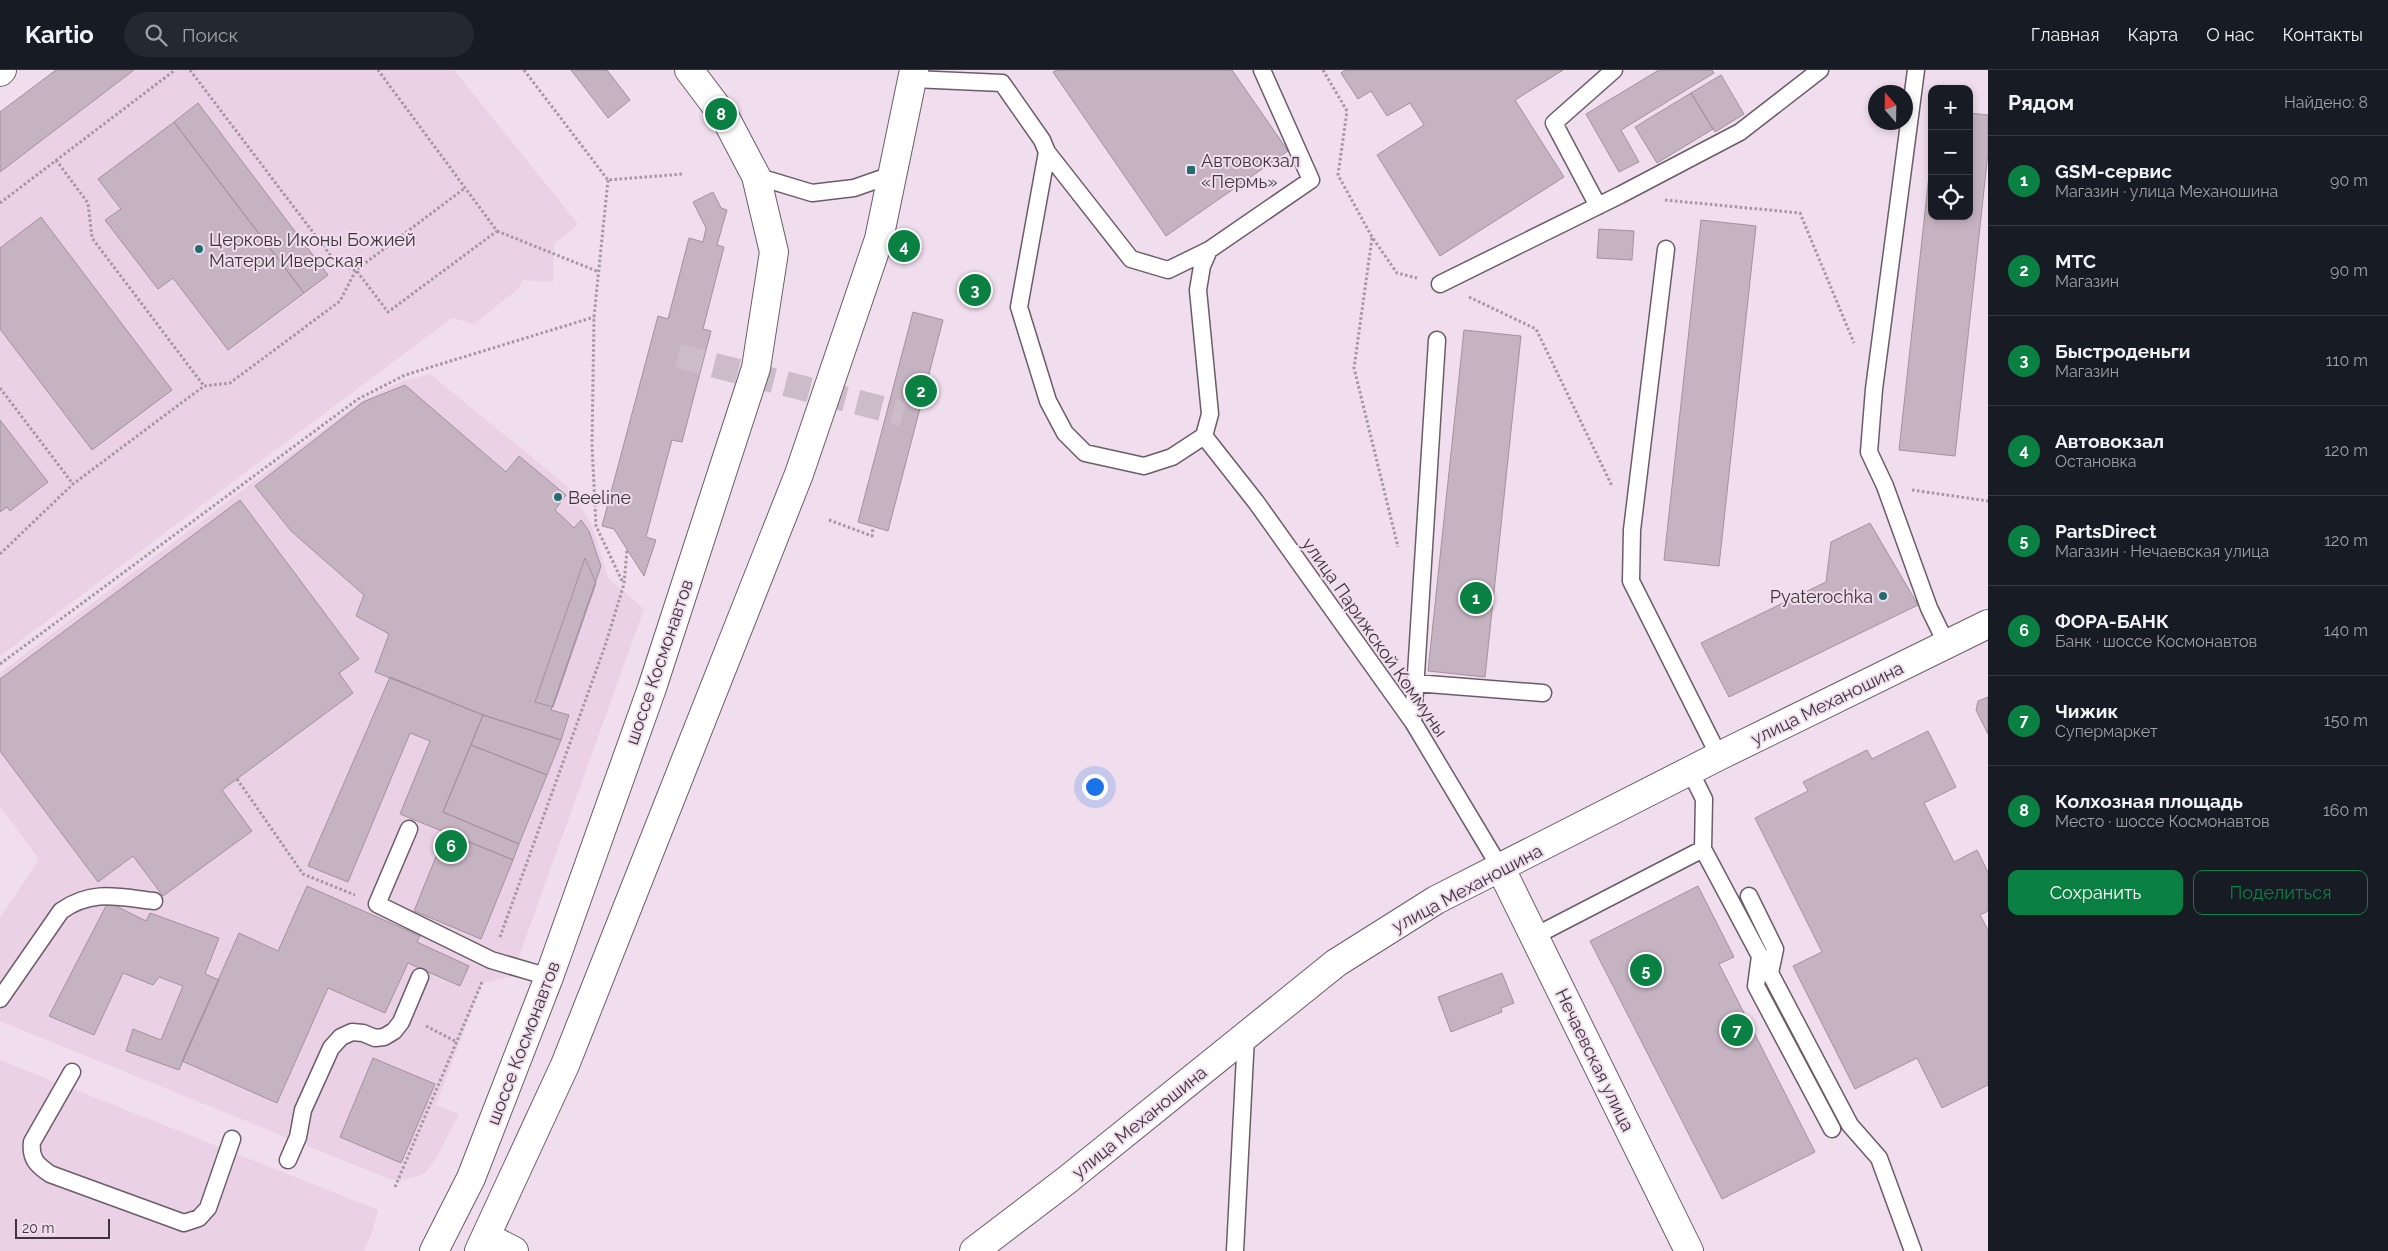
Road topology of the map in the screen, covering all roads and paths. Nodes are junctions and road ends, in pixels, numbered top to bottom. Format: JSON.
{"nodes":[{"id":1,"x":175,"y":70,"type":"edge"},
{"id":2,"x":190,"y":70,"type":"edge"},
{"id":3,"x":378,"y":70,"type":"edge"},
{"id":4,"x":524,"y":70,"type":"edge"},
{"id":5,"x":689,"y":70,"type":"edge"},
{"id":6,"x":1262,"y":70,"type":"edge"},
{"id":7,"x":1323,"y":70,"type":"edge"},
{"id":8,"x":1614,"y":70,"type":"edge"},
{"id":9,"x":1820,"y":70,"type":"edge"},
{"id":10,"x":1916,"y":70,"type":"edge"},
{"id":11,"x":914,"y":75,"type":"edge"},
{"id":12,"x":975,"y":76,"type":"edge"},
{"id":13,"x":1047,"y":152,"type":"junction"},
{"id":14,"x":56,"y":160,"type":"junction"},
{"id":15,"x":683,"y":174,"type":"dead end"},
{"id":16,"x":894,"y":174,"type":"junction"},
{"id":17,"x":756,"y":176,"type":"junction"},
{"id":18,"x":608,"y":180,"type":"junction"},
{"id":19,"x":465,"y":188,"type":"junction"},
{"id":20,"x":1620,"y":195,"type":"junction"},
{"id":21,"x":0,"y":203,"type":"edge"},
{"id":22,"x":1598,"y":206,"type":"junction"},
{"id":23,"x":497,"y":231,"type":"junction"},
{"id":24,"x":1372,"y":237,"type":"junction"},
{"id":25,"x":1666,"y":249,"type":"dead end"},
{"id":26,"x":1209,"y":250,"type":"junction"},
{"id":27,"x":356,"y":270,"type":"junction"},
{"id":28,"x":599,"y":272,"type":"junction"},
{"id":29,"x":1440,"y":284,"type":"junction"},
{"id":30,"x":594,"y":317,"type":"junction"},
{"id":31,"x":1437,"y":340,"type":"dead end"},
{"id":32,"x":1856,"y":345,"type":"dead end"},
{"id":33,"x":204,"y":386,"type":"junction"},
{"id":34,"x":0,"y":388,"type":"edge"},
{"id":35,"x":1204,"y":436,"type":"junction"},
{"id":36,"x":73,"y":484,"type":"junction"},
{"id":37,"x":1884,"y":486,"type":"junction"},
{"id":38,"x":1988,"y":501,"type":"edge"},
{"id":39,"x":829,"y":520,"type":"dead end"},
{"id":40,"x":873,"y":526,"type":"dead end"},
{"id":41,"x":1632,"y":530,"type":"junction"},
{"id":42,"x":1398,"y":548,"type":"dead end"},
{"id":43,"x":627,"y":549,"type":"dead end"},
{"id":44,"x":0,"y":554,"type":"edge"},
{"id":45,"x":624,"y":584,"type":"junction"},
{"id":46,"x":1988,"y":624,"type":"edge"},
{"id":47,"x":1947,"y":645,"type":"junction"},
{"id":48,"x":0,"y":664,"type":"edge"},
{"id":49,"x":1415,"y":683,"type":"junction"},
{"id":50,"x":1543,"y":693,"type":"dead end"},
{"id":51,"x":1413,"y":722,"type":"junction"},
{"id":52,"x":1719,"y":756,"type":"junction"},
{"id":53,"x":1690,"y":771,"type":"junction"},
{"id":54,"x":237,"y":779,"type":"dead end"},
{"id":55,"x":409,"y":829,"type":"dead end"},
{"id":56,"x":1703,"y":849,"type":"junction"},
{"id":57,"x":1501,"y":869,"type":"junction"},
{"id":58,"x":343,"y":890,"type":"dead end"},
{"id":59,"x":1749,"y":896,"type":"dead end"},
{"id":60,"x":154,"y":901,"type":"dead end"},
{"id":61,"x":1535,"y":936,"type":"junction"},
{"id":62,"x":491,"y":960,"type":"junction"},
{"id":63,"x":420,"y":977,"type":"dead end"},
{"id":64,"x":549,"y":977,"type":"junction"},
{"id":65,"x":0,"y":999,"type":"edge"},
{"id":66,"x":433,"y":1030,"type":"dead end"},
{"id":67,"x":1246,"y":1036,"type":"junction"},
{"id":68,"x":457,"y":1042,"type":"junction"},
{"id":69,"x":72,"y":1072,"type":"dead end"},
{"id":70,"x":1832,"y":1129,"type":"dead end"},
{"id":71,"x":232,"y":1138,"type":"dead end"},
{"id":72,"x":288,"y":1160,"type":"dead end"},
{"id":73,"x":395,"y":1187,"type":"dead end"},
{"id":74,"x":483,"y":1244,"type":"edge"},
{"id":75,"x":434,"y":1251,"type":"edge"},
{"id":76,"x":514,"y":1251,"type":"edge"},
{"id":77,"x":974,"y":1251,"type":"edge"},
{"id":78,"x":1235,"y":1251,"type":"edge"},
{"id":79,"x":1689,"y":1251,"type":"edge"},
{"id":80,"x":1913,"y":1251,"type":"edge"}],
"edges":[{"from":1,"to":14,"type":"path"},
{"from":2,"to":27,"type":"path"},
{"from":3,"to":19,"type":"path"},
{"from":4,"to":18,"type":"path"},
{"from":5,"to":17,"type":"main road","name":"шоссе Космонавтов"},
{"from":6,"to":26,"type":"lane"},
{"from":7,"to":24,"type":"path"},
{"from":8,"to":22,"type":"lane"},
{"from":9,"to":20,"type":"lane"},
{"from":10,"to":37,"type":"lane"},
{"from":11,"to":12,"type":"lane"},
{"from":11,"to":16,"type":"main road"},
{"from":12,"to":13,"type":"lane"},
{"from":13,"to":26,"type":"lane"},
{"from":13,"to":35,"type":"lane"},
{"from":14,"to":21,"type":"path"},
{"from":14,"to":33,"type":"path"},
{"from":15,"to":18,"type":"path"},
{"from":16,"to":17,"type":"lane"},
{"from":16,"to":74,"type":"main road"},
{"from":17,"to":64,"type":"main road","name":"шоссе Космонавтов"},
{"from":18,"to":28,"type":"path"},
{"from":19,"to":23,"type":"path"},
{"from":19,"to":27,"type":"path"},
{"from":20,"to":22,"type":"lane"},
{"from":20,"to":32,"type":"path"},
{"from":22,"to":29,"type":"lane"},
{"from":23,"to":27,"type":"path"},
{"from":23,"to":28,"type":"path"},
{"from":24,"to":29,"type":"path"},
{"from":24,"to":42,"type":"path"},
{"from":25,"to":41,"type":"lane"},
{"from":26,"to":35,"type":"lane"},
{"from":27,"to":33,"type":"path"},
{"from":28,"to":30,"type":"path"},
{"from":29,"to":41,"type":"path"},
{"from":30,"to":45,"type":"path"},
{"from":30,"to":48,"type":"path"},
{"from":31,"to":49,"type":"lane"},
{"from":33,"to":36,"type":"path"},
{"from":34,"to":36,"type":"path"},
{"from":35,"to":51,"type":"lane","name":"улица Парижской Коммуны"},
{"from":36,"to":44,"type":"path"},
{"from":37,"to":38,"type":"path"},
{"from":37,"to":47,"type":"lane"},
{"from":39,"to":40,"type":"path"},
{"from":41,"to":52,"type":"lane"},
{"from":43,"to":45,"type":"path"},
{"from":45,"to":62,"type":"path"},
{"from":46,"to":47,"type":"main road","name":"улица Механошина"},
{"from":47,"to":52,"type":"main road","name":"улица Механошина"},
{"from":49,"to":50,"type":"lane"},
{"from":49,"to":51,"type":"lane"},
{"from":51,"to":57,"type":"lane","name":"улица Парижской Коммуны"},
{"from":52,"to":53,"type":"main road","name":"улица Механошина"},
{"from":53,"to":56,"type":"lane"},
{"from":53,"to":57,"type":"main road","name":"улица Механошина"},
{"from":54,"to":58,"type":"path"},
{"from":55,"to":62,"type":"lane"},
{"from":56,"to":61,"type":"lane"},
{"from":56,"to":70,"type":"lane"},
{"from":57,"to":61,"type":"main road","name":"Нечаевская улица"},
{"from":57,"to":67,"type":"main road","name":"улица Механошина"},
{"from":59,"to":80,"type":"lane"},
{"from":60,"to":65,"type":"lane"},
{"from":61,"to":79,"type":"main road","name":"Нечаевская улица"},
{"from":62,"to":64,"type":"lane"},
{"from":62,"to":68,"type":"path"},
{"from":63,"to":72,"type":"lane"},
{"from":64,"to":75,"type":"main road","name":"шоссе Космонавтов"},
{"from":66,"to":68,"type":"path"},
{"from":67,"to":77,"type":"main road","name":"улица Механошина"},
{"from":67,"to":78,"type":"lane"},
{"from":68,"to":73,"type":"path"},
{"from":69,"to":71,"type":"lane"},
{"from":74,"to":76,"type":"main road"}]}
